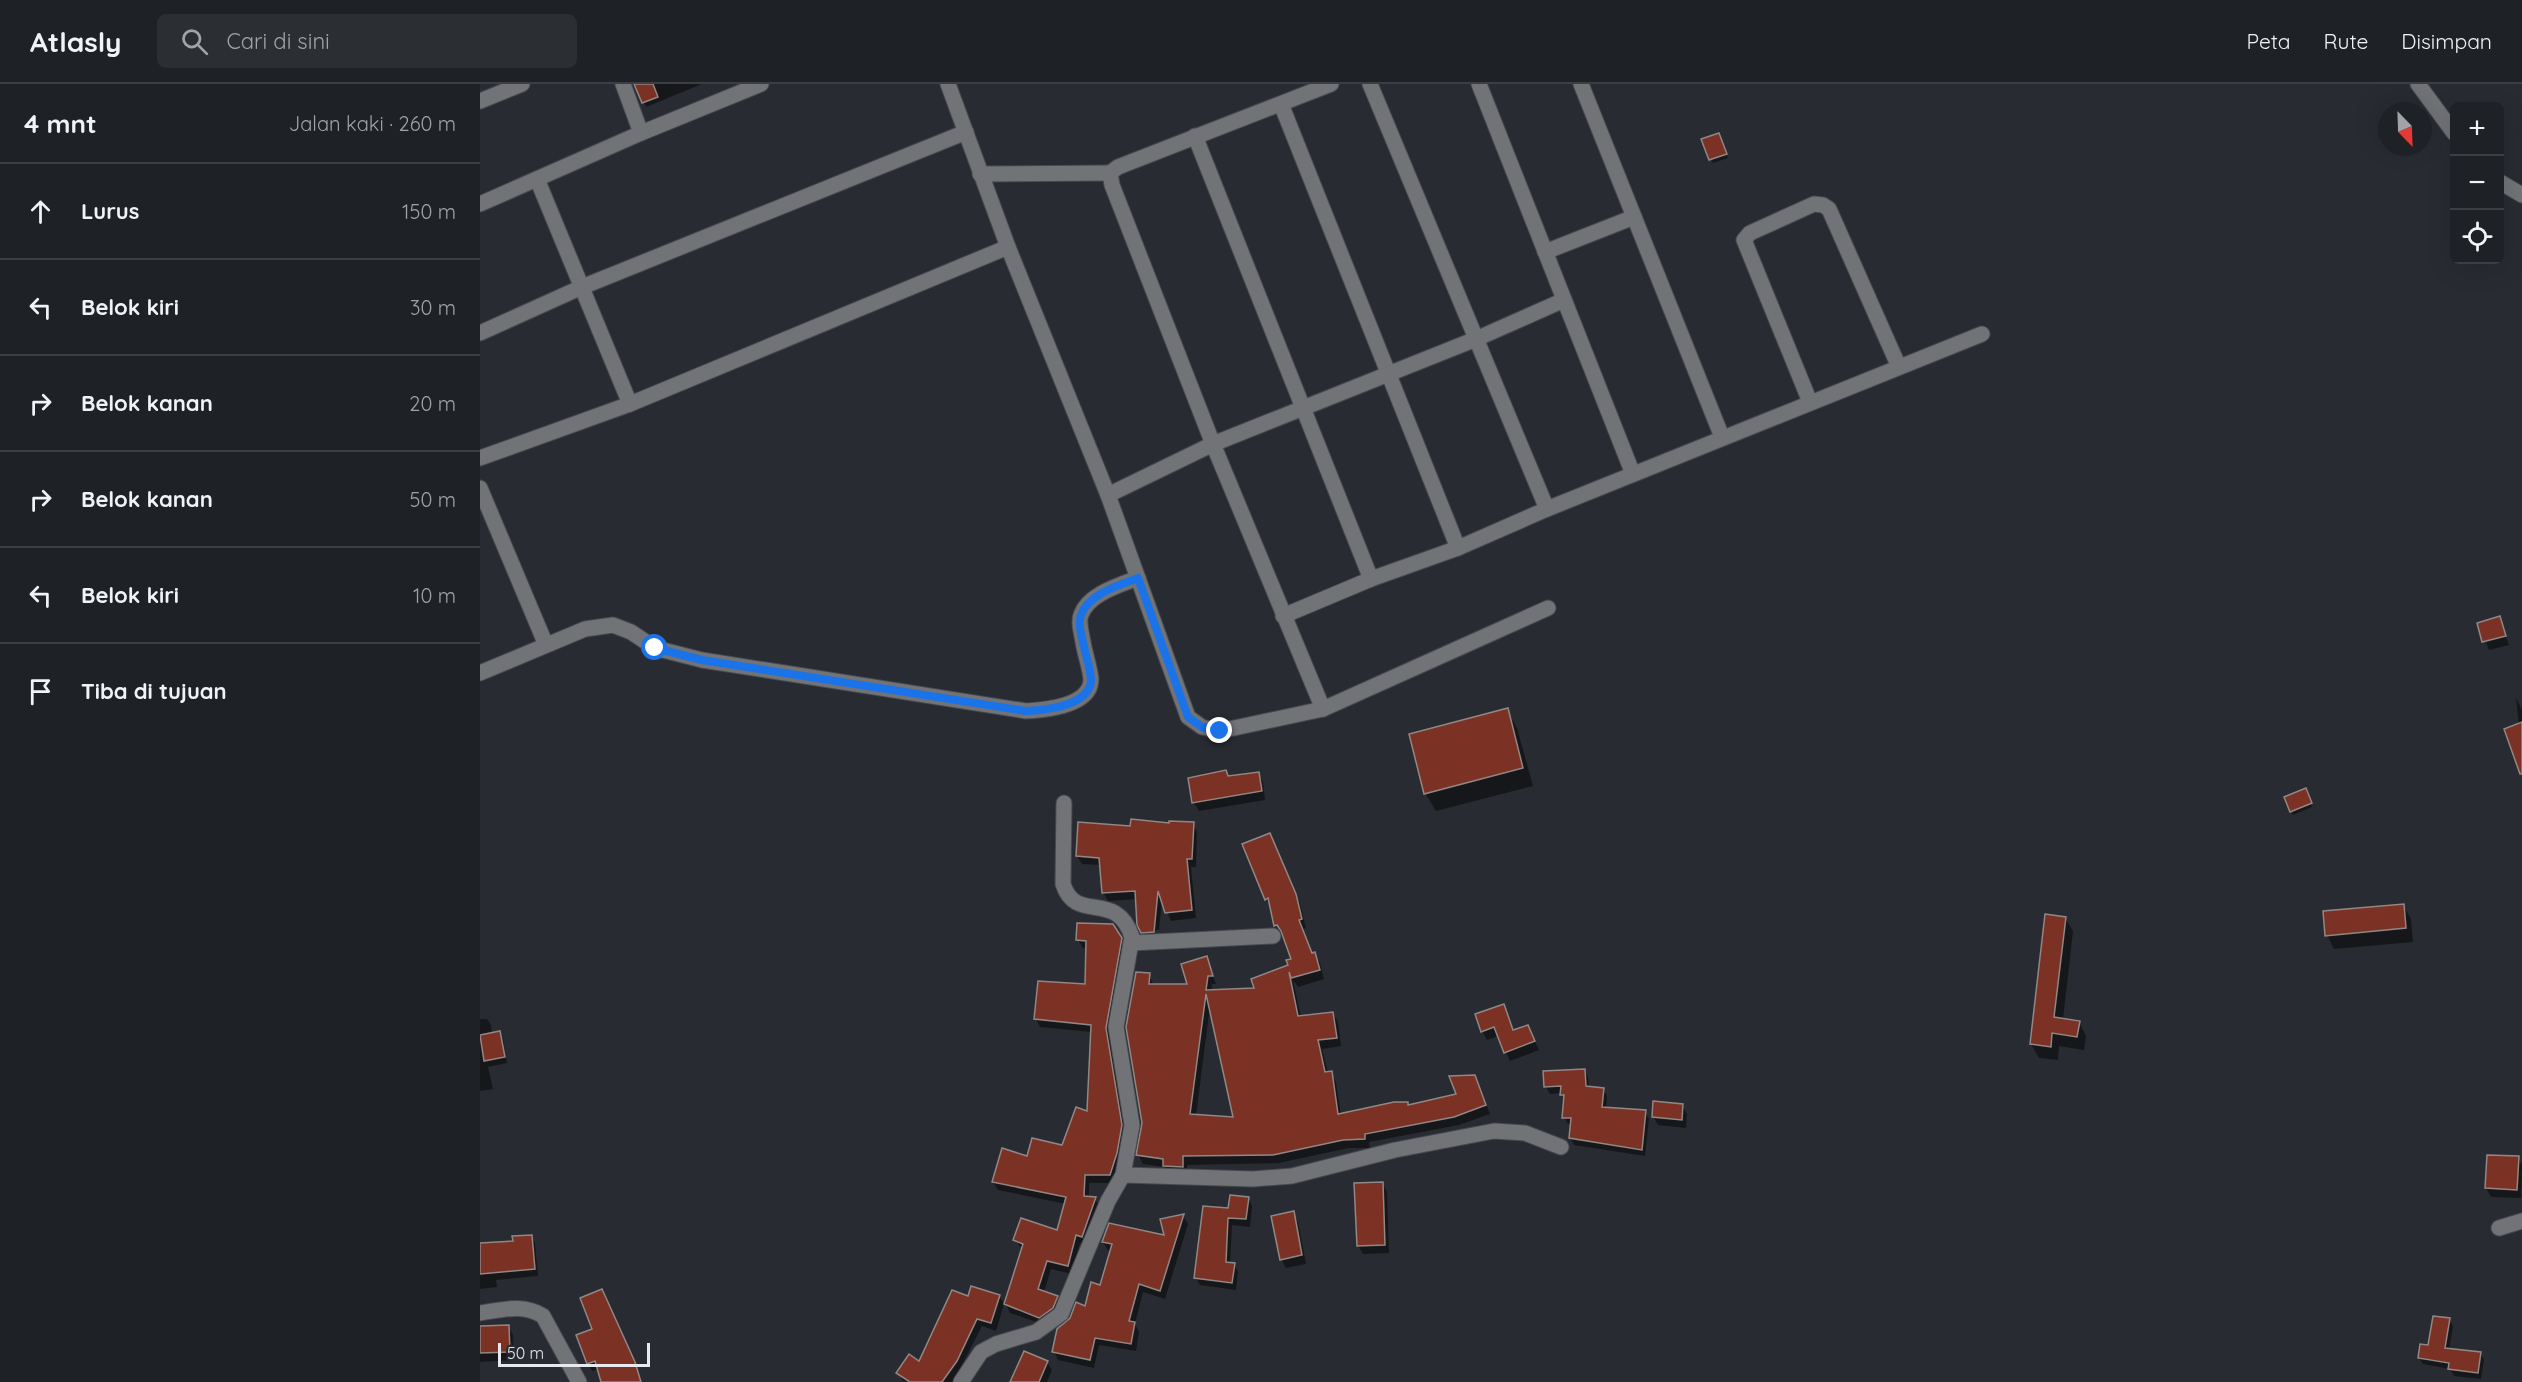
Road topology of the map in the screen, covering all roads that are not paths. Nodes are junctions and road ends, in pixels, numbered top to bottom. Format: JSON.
{"nodes":[{"id":1,"x":520,"y":84,"type":"edge"},
{"id":2,"x":623,"y":84,"type":"edge"},
{"id":3,"x":761,"y":84,"type":"edge"},
{"id":4,"x":948,"y":84,"type":"edge"},
{"id":5,"x":1331,"y":84,"type":"edge"},
{"id":6,"x":1370,"y":84,"type":"edge"},
{"id":7,"x":1479,"y":84,"type":"edge"},
{"id":8,"x":1581,"y":84,"type":"edge"},
{"id":9,"x":2418,"y":84,"type":"edge"},
{"id":10,"x":480,"y":101,"type":"edge"},
{"id":11,"x":1281,"y":104,"type":"junction"},
{"id":12,"x":2450,"y":128,"type":"edge"},
{"id":13,"x":966,"y":132,"type":"junction"},
{"id":14,"x":641,"y":133,"type":"junction"},
{"id":15,"x":1195,"y":136,"type":"junction"},
{"id":16,"x":1110,"y":173,"type":"junction"},
{"id":17,"x":980,"y":174,"type":"junction"},
{"id":18,"x":537,"y":178,"type":"junction"},
{"id":19,"x":2504,"y":185,"type":"edge"},
{"id":20,"x":2522,"y":195,"type":"edge"},
{"id":21,"x":480,"y":204,"type":"edge"},
{"id":22,"x":1634,"y":217,"type":"junction"},
{"id":23,"x":1008,"y":247,"type":"junction"},
{"id":24,"x":1545,"y":252,"type":"junction"},
{"id":25,"x":582,"y":287,"type":"junction"},
{"id":26,"x":1564,"y":300,"type":"junction"},
{"id":27,"x":480,"y":333,"type":"edge"},
{"id":28,"x":1982,"y":334,"type":"dead end"},
{"id":29,"x":1476,"y":339,"type":"junction"},
{"id":30,"x":1899,"y":367,"type":"junction"},
{"id":31,"x":1387,"y":373,"type":"junction"},
{"id":32,"x":1810,"y":402,"type":"junction"},
{"id":33,"x":630,"y":404,"type":"junction"},
{"id":34,"x":1302,"y":408,"type":"junction"},
{"id":35,"x":1722,"y":437,"type":"junction"},
{"id":36,"x":1213,"y":444,"type":"junction"},
{"id":37,"x":480,"y":458,"type":"edge"},
{"id":38,"x":1633,"y":474,"type":"junction"},
{"id":39,"x":480,"y":488,"type":"edge"},
{"id":40,"x":1108,"y":495,"type":"junction"},
{"id":41,"x":1547,"y":509,"type":"junction"},
{"id":42,"x":1458,"y":548,"type":"junction"},
{"id":43,"x":1138,"y":578,"type":"junction"},
{"id":44,"x":1371,"y":579,"type":"junction"},
{"id":45,"x":1548,"y":608,"type":"dead end"},
{"id":46,"x":1283,"y":615,"type":"junction"},
{"id":47,"x":546,"y":645,"type":"junction"},
{"id":48,"x":480,"y":673,"type":"edge"},
{"id":49,"x":1323,"y":709,"type":"junction"},
{"id":50,"x":1064,"y":803,"type":"dead end"},
{"id":51,"x":1273,"y":936,"type":"dead end"},
{"id":52,"x":1131,"y":943,"type":"junction"},
{"id":53,"x":1561,"y":1147,"type":"dead end"},
{"id":54,"x":1123,"y":1175,"type":"junction"},
{"id":55,"x":2522,"y":1221,"type":"edge"},
{"id":56,"x":2499,"y":1228,"type":"dead end"},
{"id":57,"x":480,"y":1313,"type":"edge"},
{"id":58,"x":579,"y":1382,"type":"edge"},
{"id":59,"x":960,"y":1382,"type":"edge"}],
"edges":[{"from":1,"to":10,"type":"street"},
{"from":2,"to":14,"type":"street"},
{"from":3,"to":14,"type":"street"},
{"from":4,"to":13,"type":"street"},
{"from":5,"to":11,"type":"street"},
{"from":6,"to":29,"type":"street"},
{"from":7,"to":24,"type":"street"},
{"from":8,"to":22,"type":"street"},
{"from":9,"to":12,"type":"street"},
{"from":11,"to":15,"type":"street"},
{"from":11,"to":31,"type":"street"},
{"from":13,"to":17,"type":"street"},
{"from":13,"to":25,"type":"street"},
{"from":14,"to":18,"type":"street"},
{"from":15,"to":16,"type":"street"},
{"from":15,"to":34,"type":"street"},
{"from":16,"to":17,"type":"street"},
{"from":16,"to":36,"type":"street"},
{"from":17,"to":23,"type":"street"},
{"from":18,"to":21,"type":"street"},
{"from":18,"to":25,"type":"street"},
{"from":19,"to":20,"type":"street"},
{"from":22,"to":24,"type":"street"},
{"from":22,"to":35,"type":"street"},
{"from":23,"to":33,"type":"street"},
{"from":23,"to":40,"type":"street"},
{"from":24,"to":26,"type":"street"},
{"from":25,"to":27,"type":"street"},
{"from":25,"to":33,"type":"street"},
{"from":26,"to":29,"type":"street"},
{"from":26,"to":38,"type":"street"},
{"from":28,"to":30,"type":"street"},
{"from":29,"to":31,"type":"street"},
{"from":29,"to":41,"type":"street"},
{"from":30,"to":32,"type":"street"},
{"from":30,"to":32,"type":"street"},
{"from":31,"to":34,"type":"street"},
{"from":31,"to":42,"type":"street"},
{"from":32,"to":35,"type":"street"},
{"from":33,"to":37,"type":"street"},
{"from":34,"to":36,"type":"street"},
{"from":34,"to":44,"type":"street"},
{"from":35,"to":38,"type":"street"},
{"from":36,"to":40,"type":"street"},
{"from":36,"to":46,"type":"street"},
{"from":38,"to":41,"type":"street"},
{"from":39,"to":47,"type":"street"},
{"from":40,"to":43,"type":"street"},
{"from":41,"to":42,"type":"street"},
{"from":42,"to":44,"type":"street"},
{"from":43,"to":47,"type":"street"},
{"from":43,"to":49,"type":"street"},
{"from":44,"to":46,"type":"street"},
{"from":45,"to":49,"type":"street"},
{"from":46,"to":49,"type":"street"},
{"from":47,"to":48,"type":"street"},
{"from":50,"to":52,"type":"street"},
{"from":51,"to":52,"type":"street"},
{"from":52,"to":54,"type":"street"},
{"from":53,"to":54,"type":"street"},
{"from":54,"to":59,"type":"street"},
{"from":55,"to":56,"type":"street"},
{"from":57,"to":58,"type":"street"}]}
